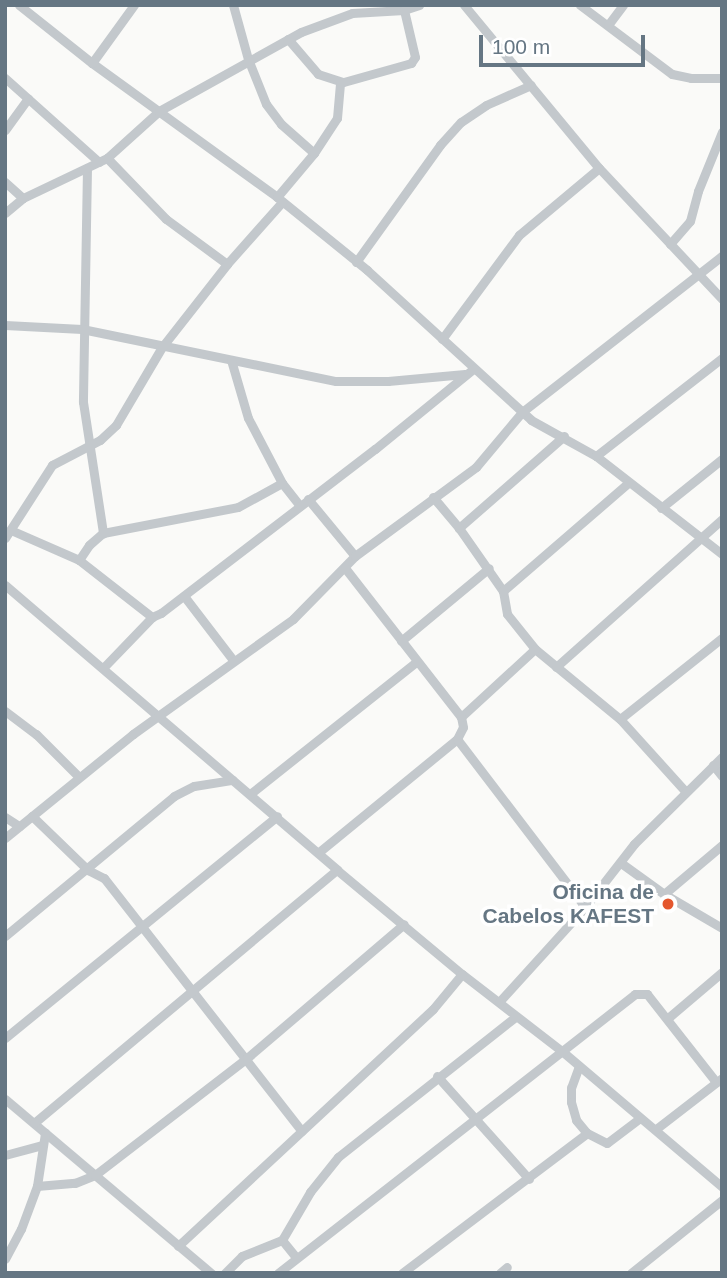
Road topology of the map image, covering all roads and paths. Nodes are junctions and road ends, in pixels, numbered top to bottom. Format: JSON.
{"nodes":[{"id":1,"x":19,"y":5,"type":"edge"},
{"id":2,"x":134,"y":5,"type":"edge"},
{"id":3,"x":233,"y":5,"type":"edge"},
{"id":4,"x":419,"y":5,"type":"edge"},
{"id":5,"x":464,"y":5,"type":"edge"},
{"id":6,"x":580,"y":5,"type":"edge"},
{"id":7,"x":623,"y":5,"type":"edge"},
{"id":8,"x":404,"y":10,"type":"junction"},
{"id":9,"x":608,"y":25,"type":"junction"},
{"id":10,"x":288,"y":39,"type":"junction"},
{"id":11,"x":248,"y":59,"type":"junction"},
{"id":12,"x":92,"y":63,"type":"junction"},
{"id":13,"x":5,"y":78,"type":"edge"},
{"id":14,"x":722,"y":78,"type":"edge"},
{"id":15,"x":343,"y":82,"type":"junction"},
{"id":16,"x":531,"y":85,"type":"junction"},
{"id":17,"x":28,"y":98,"type":"junction"},
{"id":18,"x":159,"y":111,"type":"junction"},
{"id":19,"x":5,"y":130,"type":"edge"},
{"id":20,"x":722,"y":132,"type":"edge"},
{"id":21,"x":314,"y":153,"type":"junction"},
{"id":22,"x":103,"y":160,"type":"junction"},
{"id":23,"x":87,"y":168,"type":"junction"},
{"id":24,"x":599,"y":169,"type":"junction"},
{"id":25,"x":5,"y":182,"type":"edge"},
{"id":26,"x":23,"y":198,"type":"junction"},
{"id":27,"x":280,"y":199,"type":"junction"},
{"id":28,"x":5,"y":212,"type":"edge"},
{"id":29,"x":670,"y":244,"type":"junction"},
{"id":30,"x":722,"y":256,"type":"edge"},
{"id":31,"x":356,"y":262,"type":"junction"},
{"id":32,"x":227,"y":264,"type":"junction"},
{"id":33,"x":700,"y":273,"type":"junction"},
{"id":34,"x":722,"y":299,"type":"edge"},
{"id":35,"x":5,"y":325,"type":"edge"},
{"id":36,"x":82,"y":329,"type":"junction"},
{"id":37,"x":442,"y":339,"type":"junction"},
{"id":38,"x":162,"y":348,"type":"junction"},
{"id":39,"x":722,"y":358,"type":"edge"},
{"id":40,"x":232,"y":360,"type":"junction"},
{"id":41,"x":469,"y":371,"type":"junction"},
{"id":42,"x":522,"y":412,"type":"junction"},
{"id":43,"x":564,"y":436,"type":"junction"},
{"id":44,"x":89,"y":445,"type":"junction"},
{"id":45,"x":596,"y":456,"type":"junction"},
{"id":46,"x":722,"y":459,"type":"edge"},
{"id":47,"x":282,"y":482,"type":"junction"},
{"id":48,"x":628,"y":483,"type":"junction"},
{"id":49,"x":433,"y":497,"type":"junction"},
{"id":50,"x":304,"y":503,"type":"junction"},
{"id":51,"x":661,"y":508,"type":"junction"},
{"id":52,"x":722,"y":519,"type":"edge"},
{"id":53,"x":459,"y":528,"type":"junction"},
{"id":54,"x":103,"y":533,"type":"junction"},
{"id":55,"x":9,"y":534,"type":"edge"},
{"id":56,"x":702,"y":538,"type":"junction"},
{"id":57,"x":722,"y":554,"type":"edge"},
{"id":58,"x":355,"y":556,"type":"junction"},
{"id":59,"x":79,"y":560,"type":"junction"},
{"id":60,"x":345,"y":568,"type":"junction"},
{"id":61,"x":489,"y":568,"type":"junction"},
{"id":62,"x":5,"y":585,"type":"edge"},
{"id":63,"x":503,"y":591,"type":"junction"},
{"id":64,"x":184,"y":596,"type":"junction"},
{"id":65,"x":152,"y":617,"type":"junction"},
{"id":66,"x":722,"y":638,"type":"edge"},
{"id":67,"x":401,"y":641,"type":"junction"},
{"id":68,"x":536,"y":649,"type":"junction"},
{"id":69,"x":233,"y":660,"type":"junction"},
{"id":70,"x":417,"y":661,"type":"junction"},
{"id":71,"x":556,"y":667,"type":"junction"},
{"id":72,"x":103,"y":668,"type":"junction"},
{"id":73,"x":5,"y":711,"type":"edge"},
{"id":74,"x":156,"y":716,"type":"junction"},
{"id":75,"x":461,"y":717,"type":"junction"},
{"id":76,"x":620,"y":719,"type":"junction"},
{"id":77,"x":457,"y":739,"type":"junction"},
{"id":78,"x":722,"y":757,"type":"edge"},
{"id":79,"x":713,"y":765,"type":"junction"},
{"id":80,"x":78,"y":776,"type":"junction"},
{"id":81,"x":722,"y":776,"type":"edge"},
{"id":82,"x":233,"y":780,"type":"junction"},
{"id":83,"x":686,"y":792,"type":"junction"},
{"id":84,"x":250,"y":794,"type":"junction"},
{"id":85,"x":277,"y":816,"type":"junction"},
{"id":86,"x":5,"y":817,"type":"edge"},
{"id":87,"x":32,"y":817,"type":"junction"},
{"id":88,"x":19,"y":827,"type":"junction"},
{"id":89,"x":5,"y":838,"type":"edge"},
{"id":90,"x":722,"y":845,"type":"edge"},
{"id":91,"x":319,"y":852,"type":"junction"},
{"id":92,"x":621,"y":863,"type":"junction"},
{"id":93,"x":88,"y":870,"type":"junction"},
{"id":94,"x":337,"y":870,"type":"junction"},
{"id":95,"x":664,"y":894,"type":"junction"},
{"id":96,"x":585,"y":907,"type":"junction"},
{"id":97,"x":404,"y":924,"type":"junction"},
{"id":98,"x":141,"y":926,"type":"junction"},
{"id":99,"x":722,"y":928,"type":"edge"},
{"id":100,"x":5,"y":936,"type":"edge"},
{"id":101,"x":722,"y":972,"type":"edge"},
{"id":102,"x":462,"y":974,"type":"junction"},
{"id":103,"x":191,"y":990,"type":"junction"},
{"id":104,"x":499,"y":1002,"type":"junction"},
{"id":105,"x":515,"y":1017,"type":"junction"},
{"id":106,"x":668,"y":1018,"type":"junction"},
{"id":107,"x":5,"y":1038,"type":"edge"},
{"id":108,"x":563,"y":1052,"type":"junction"},
{"id":109,"x":247,"y":1058,"type":"junction"},
{"id":110,"x":579,"y":1066,"type":"junction"},
{"id":111,"x":437,"y":1076,"type":"junction"},
{"id":112,"x":719,"y":1080,"type":"edge"},
{"id":113,"x":5,"y":1099,"type":"edge"},
{"id":114,"x":640,"y":1118,"type":"junction"},
{"id":115,"x":477,"y":1119,"type":"junction"},
{"id":116,"x":34,"y":1124,"type":"junction"},
{"id":117,"x":656,"y":1129,"type":"junction"},
{"id":118,"x":302,"y":1131,"type":"junction"},
{"id":119,"x":45,"y":1133,"type":"junction"},
{"id":120,"x":587,"y":1133,"type":"junction"},
{"id":121,"x":43,"y":1145,"type":"junction"},
{"id":122,"x":5,"y":1154,"type":"edge"},
{"id":123,"x":94,"y":1175,"type":"junction"},
{"id":124,"x":529,"y":1179,"type":"junction"},
{"id":125,"x":720,"y":1182,"type":"edge"},
{"id":126,"x":37,"y":1186,"type":"junction"},
{"id":127,"x":722,"y":1200,"type":"edge"},
{"id":128,"x":282,"y":1240,"type":"junction"},
{"id":129,"x":178,"y":1246,"type":"junction"},
{"id":130,"x":296,"y":1257,"type":"junction"},
{"id":131,"x":5,"y":1259,"type":"edge"},
{"id":132,"x":207,"y":1272,"type":"edge"},
{"id":133,"x":225,"y":1273,"type":"edge"},
{"id":134,"x":278,"y":1273,"type":"edge"},
{"id":135,"x":402,"y":1273,"type":"edge"},
{"id":136,"x":632,"y":1273,"type":"edge"}],
"edges":[{"from":1,"to":12,"type":"street"},
{"from":2,"to":12,"type":"street"},
{"from":3,"to":11,"type":"street"},
{"from":4,"to":8,"type":"street"},
{"from":5,"to":16,"type":"street"},
{"from":6,"to":9,"type":"street"},
{"from":7,"to":9,"type":"street"},
{"from":8,"to":10,"type":"street"},
{"from":8,"to":15,"type":"street"},
{"from":9,"to":14,"type":"street"},
{"from":10,"to":11,"type":"street"},
{"from":10,"to":15,"type":"street"},
{"from":11,"to":18,"type":"street"},
{"from":11,"to":21,"type":"street"},
{"from":12,"to":18,"type":"street"},
{"from":13,"to":17,"type":"street"},
{"from":15,"to":21,"type":"street"},
{"from":16,"to":24,"type":"street"},
{"from":16,"to":31,"type":"street"},
{"from":17,"to":19,"type":"street"},
{"from":17,"to":22,"type":"street"},
{"from":18,"to":22,"type":"street"},
{"from":18,"to":27,"type":"street"},
{"from":20,"to":29,"type":"street"},
{"from":21,"to":27,"type":"street"},
{"from":22,"to":23,"type":"street"},
{"from":22,"to":32,"type":"street"},
{"from":23,"to":26,"type":"street"},
{"from":23,"to":36,"type":"street"},
{"from":24,"to":29,"type":"street"},
{"from":24,"to":37,"type":"street"},
{"from":25,"to":26,"type":"street"},
{"from":26,"to":28,"type":"street"},
{"from":27,"to":31,"type":"street"},
{"from":27,"to":32,"type":"street"},
{"from":29,"to":33,"type":"street"},
{"from":30,"to":33,"type":"street"},
{"from":31,"to":37,"type":"street"},
{"from":32,"to":38,"type":"street"},
{"from":33,"to":34,"type":"street"},
{"from":33,"to":42,"type":"street"},
{"from":35,"to":36,"type":"street"},
{"from":36,"to":38,"type":"street"},
{"from":36,"to":44,"type":"street"},
{"from":37,"to":41,"type":"street"},
{"from":38,"to":40,"type":"street"},
{"from":38,"to":44,"type":"street"},
{"from":39,"to":45,"type":"street"},
{"from":40,"to":41,"type":"street"},
{"from":40,"to":47,"type":"street"},
{"from":41,"to":42,"type":"street"},
{"from":41,"to":50,"type":"street"},
{"from":42,"to":43,"type":"street"},
{"from":42,"to":49,"type":"street"},
{"from":43,"to":45,"type":"street"},
{"from":43,"to":53,"type":"street"},
{"from":44,"to":54,"type":"street"},
{"from":44,"to":55,"type":"street"},
{"from":45,"to":48,"type":"street"},
{"from":46,"to":51,"type":"street"},
{"from":47,"to":50,"type":"street"},
{"from":47,"to":54,"type":"street"},
{"from":48,"to":51,"type":"street"},
{"from":48,"to":63,"type":"street"},
{"from":49,"to":53,"type":"street"},
{"from":49,"to":58,"type":"street"},
{"from":50,"to":58,"type":"street"},
{"from":50,"to":64,"type":"street"},
{"from":51,"to":56,"type":"street"},
{"from":52,"to":56,"type":"street"},
{"from":53,"to":61,"type":"street"},
{"from":54,"to":59,"type":"street"},
{"from":55,"to":59,"type":"street"},
{"from":56,"to":57,"type":"street"},
{"from":56,"to":71,"type":"street"},
{"from":58,"to":60,"type":"street"},
{"from":59,"to":65,"type":"street"},
{"from":60,"to":67,"type":"street"},
{"from":60,"to":69,"type":"street"},
{"from":61,"to":63,"type":"street"},
{"from":61,"to":67,"type":"street"},
{"from":62,"to":72,"type":"street"},
{"from":63,"to":68,"type":"street"},
{"from":64,"to":65,"type":"street"},
{"from":64,"to":69,"type":"street"},
{"from":65,"to":72,"type":"street"},
{"from":66,"to":76,"type":"street"},
{"from":67,"to":70,"type":"street"},
{"from":68,"to":71,"type":"street"},
{"from":68,"to":75,"type":"street"},
{"from":69,"to":74,"type":"street"},
{"from":70,"to":75,"type":"street"},
{"from":70,"to":84,"type":"street"},
{"from":71,"to":76,"type":"street"},
{"from":72,"to":74,"type":"street"},
{"from":73,"to":80,"type":"street"},
{"from":74,"to":80,"type":"street"},
{"from":74,"to":82,"type":"street"},
{"from":75,"to":77,"type":"street"},
{"from":76,"to":83,"type":"street"},
{"from":77,"to":91,"type":"street"},
{"from":77,"to":96,"type":"street"},
{"from":78,"to":79,"type":"street"},
{"from":79,"to":81,"type":"street"},
{"from":79,"to":83,"type":"street"},
{"from":80,"to":87,"type":"street"},
{"from":82,"to":84,"type":"street"},
{"from":82,"to":93,"type":"street"},
{"from":83,"to":92,"type":"street"},
{"from":84,"to":85,"type":"street"},
{"from":85,"to":91,"type":"street"},
{"from":85,"to":98,"type":"street"},
{"from":86,"to":88,"type":"street"},
{"from":87,"to":88,"type":"street"},
{"from":87,"to":93,"type":"street"},
{"from":88,"to":89,"type":"street"},
{"from":90,"to":95,"type":"street"},
{"from":91,"to":94,"type":"street"},
{"from":92,"to":95,"type":"street"},
{"from":92,"to":96,"type":"street"},
{"from":93,"to":98,"type":"street"},
{"from":93,"to":100,"type":"street"},
{"from":94,"to":97,"type":"street"},
{"from":94,"to":103,"type":"street"},
{"from":95,"to":99,"type":"street"},
{"from":96,"to":104,"type":"street"},
{"from":97,"to":102,"type":"street"},
{"from":97,"to":109,"type":"street"},
{"from":98,"to":103,"type":"street"},
{"from":98,"to":107,"type":"street"},
{"from":101,"to":106,"type":"street"},
{"from":102,"to":104,"type":"street"},
{"from":102,"to":118,"type":"street"},
{"from":103,"to":109,"type":"street"},
{"from":103,"to":116,"type":"street"},
{"from":104,"to":105,"type":"street"},
{"from":105,"to":108,"type":"street"},
{"from":105,"to":111,"type":"street"},
{"from":106,"to":108,"type":"street"},
{"from":106,"to":112,"type":"street"},
{"from":108,"to":110,"type":"street"},
{"from":108,"to":115,"type":"street"},
{"from":109,"to":118,"type":"street"},
{"from":109,"to":123,"type":"street"},
{"from":110,"to":114,"type":"street"},
{"from":110,"to":120,"type":"street"},
{"from":111,"to":115,"type":"street"},
{"from":111,"to":128,"type":"street"},
{"from":112,"to":117,"type":"street"},
{"from":113,"to":116,"type":"street"},
{"from":114,"to":117,"type":"street"},
{"from":114,"to":120,"type":"street"},
{"from":115,"to":124,"type":"street"},
{"from":115,"to":130,"type":"street"},
{"from":116,"to":119,"type":"street"},
{"from":117,"to":125,"type":"street"},
{"from":118,"to":129,"type":"street"},
{"from":119,"to":121,"type":"street"},
{"from":119,"to":123,"type":"street"},
{"from":120,"to":124,"type":"street"},
{"from":121,"to":122,"type":"street"},
{"from":121,"to":126,"type":"street"},
{"from":123,"to":126,"type":"street"},
{"from":123,"to":129,"type":"street"},
{"from":124,"to":135,"type":"street"},
{"from":126,"to":131,"type":"street"},
{"from":127,"to":136,"type":"street"},
{"from":128,"to":130,"type":"street"},
{"from":128,"to":133,"type":"street"},
{"from":129,"to":132,"type":"street"},
{"from":130,"to":134,"type":"street"}]}
